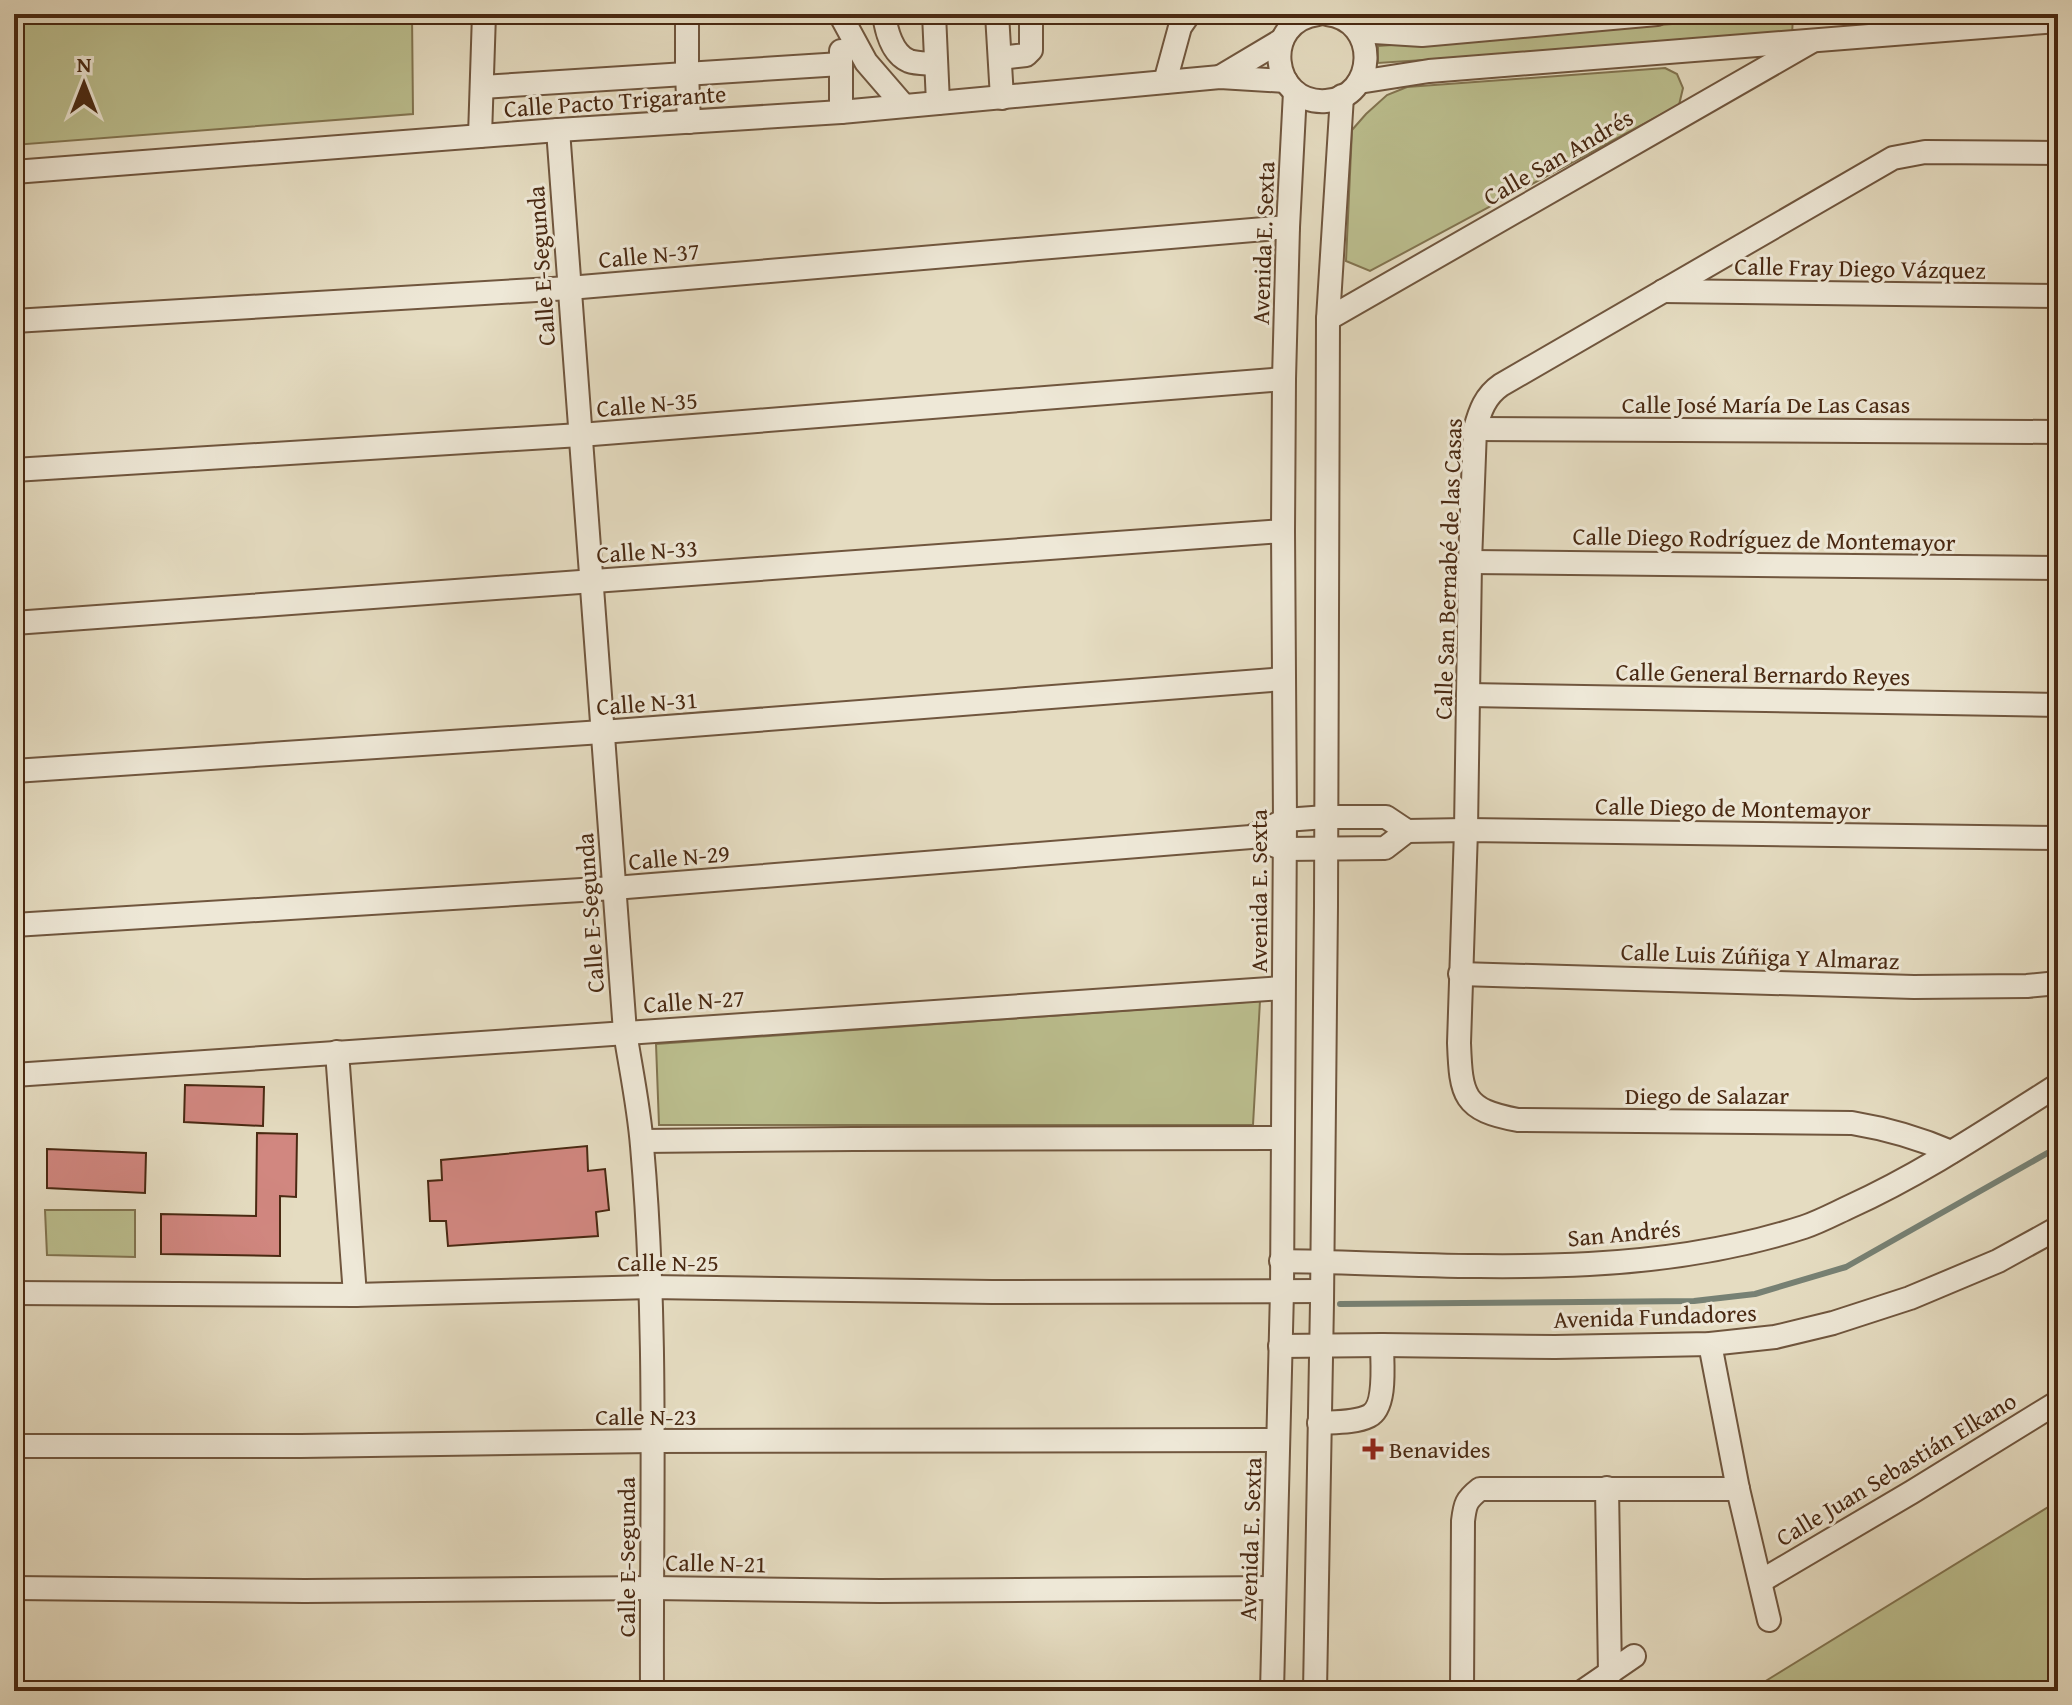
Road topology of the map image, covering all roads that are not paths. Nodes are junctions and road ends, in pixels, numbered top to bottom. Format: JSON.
{"nodes":[{"id":1,"x":484,"y":14,"type":"edge"},
{"id":2,"x":687,"y":14,"type":"edge"},
{"id":3,"x":884,"y":14,"type":"edge"},
{"id":4,"x":934,"y":14,"type":"edge"},
{"id":5,"x":997,"y":14,"type":"edge"},
{"id":6,"x":1031,"y":14,"type":"edge"},
{"id":7,"x":1189,"y":14,"type":"edge"},
{"id":8,"x":1327,"y":14,"type":"edge"},
{"id":9,"x":1657,"y":14,"type":"edge"},
{"id":10,"x":1908,"y":14,"type":"edge"},
{"id":11,"x":841,"y":15,"type":"edge"},
{"id":12,"x":1309,"y":15,"type":"edge"},
{"id":13,"x":2058,"y":21,"type":"edge"},
{"id":14,"x":1352,"y":22,"type":"edge"},
{"id":15,"x":1881,"y":34,"type":"junction"},
{"id":16,"x":1814,"y":39,"type":"junction"},
{"id":17,"x":1282,"y":40,"type":"junction"},
{"id":18,"x":1000,"y":58,"type":"junction"},
{"id":19,"x":841,"y":64,"type":"junction"},
{"id":20,"x":936,"y":64,"type":"junction"},
{"id":21,"x":687,"y":73,"type":"junction"},
{"id":22,"x":1220,"y":77,"type":"junction"},
{"id":23,"x":1165,"y":82,"type":"junction"},
{"id":24,"x":1291,"y":86,"type":"junction"},
{"id":25,"x":482,"y":87,"type":"junction"},
{"id":26,"x":1351,"y":89,"type":"junction"},
{"id":27,"x":1002,"y":98,"type":"junction"},
{"id":28,"x":938,"y":103,"type":"junction"},
{"id":29,"x":904,"y":106,"type":"junction"},
{"id":30,"x":841,"y":112,"type":"junction"},
{"id":31,"x":689,"y":122,"type":"junction"},
{"id":32,"x":558,"y":130,"type":"junction"},
{"id":33,"x":480,"y":136,"type":"junction"},
{"id":34,"x":2058,"y":153,"type":"edge"},
{"id":35,"x":14,"y":172,"type":"edge"},
{"id":36,"x":1288,"y":227,"type":"junction"},
{"id":37,"x":569,"y":288,"type":"junction"},
{"id":38,"x":1660,"y":291,"type":"junction"},
{"id":39,"x":2058,"y":296,"type":"edge"},
{"id":40,"x":1328,"y":319,"type":"junction"},
{"id":41,"x":14,"y":321,"type":"edge"},
{"id":42,"x":1284,"y":379,"type":"junction"},
{"id":43,"x":1475,"y":429,"type":"junction"},
{"id":44,"x":2058,"y":432,"type":"edge"},
{"id":45,"x":580,"y":435,"type":"junction"},
{"id":46,"x":14,"y":470,"type":"edge"},
{"id":47,"x":1283,"y":531,"type":"junction"},
{"id":48,"x":1470,"y":562,"type":"junction"},
{"id":49,"x":2058,"y":568,"type":"edge"},
{"id":50,"x":591,"y":581,"type":"junction"},
{"id":51,"x":14,"y":623,"type":"edge"},
{"id":52,"x":1284,"y":679,"type":"junction"},
{"id":53,"x":1468,"y":695,"type":"junction"},
{"id":54,"x":2058,"y":705,"type":"edge"},
{"id":55,"x":602,"y":732,"type":"junction"},
{"id":56,"x":14,"y":771,"type":"edge"},
{"id":57,"x":1326,"y":817,"type":"junction"},
{"id":58,"x":1285,"y":820,"type":"junction"},
{"id":59,"x":1466,"y":830,"type":"junction"},
{"id":60,"x":1407,"y":831,"type":"junction"},
{"id":61,"x":1251,"y":837,"type":"junction"},
{"id":62,"x":2058,"y":838,"type":"edge"},
{"id":63,"x":1284,"y":849,"type":"junction"},
{"id":64,"x":1326,"y":849,"type":"junction"},
{"id":65,"x":614,"y":888,"type":"junction"},
{"id":66,"x":14,"y":925,"type":"edge"},
{"id":67,"x":1460,"y":974,"type":"junction"},
{"id":68,"x":2058,"y":983,"type":"edge"},
{"id":69,"x":1283,"y":988,"type":"junction"},
{"id":70,"x":625,"y":1032,"type":"junction"},
{"id":71,"x":337,"y":1052,"type":"junction"},
{"id":72,"x":14,"y":1075,"type":"edge"},
{"id":73,"x":2058,"y":1085,"type":"edge"},
{"id":74,"x":1466,"y":1094,"type":"joint"},
{"id":75,"x":1281,"y":1138,"type":"junction"},
{"id":76,"x":642,"y":1141,"type":"junction"},
{"id":77,"x":1951,"y":1152,"type":"junction"},
{"id":78,"x":2058,"y":1228,"type":"edge"},
{"id":79,"x":1281,"y":1261,"type":"junction"},
{"id":80,"x":1321,"y":1262,"type":"junction"},
{"id":81,"x":651,"y":1287,"type":"junction"},
{"id":82,"x":1282,"y":1291,"type":"junction"},
{"id":83,"x":1322,"y":1291,"type":"junction"},
{"id":84,"x":14,"y":1293,"type":"edge"},
{"id":85,"x":355,"y":1295,"type":"junction"},
{"id":86,"x":1710,"y":1344,"type":"junction"},
{"id":87,"x":1382,"y":1345,"type":"junction"},
{"id":88,"x":1280,"y":1346,"type":"junction"},
{"id":89,"x":1321,"y":1346,"type":"junction"},
{"id":90,"x":2058,"y":1402,"type":"edge"},
{"id":91,"x":1319,"y":1423,"type":"junction"},
{"id":92,"x":1278,"y":1440,"type":"junction"},
{"id":93,"x":652,"y":1441,"type":"junction"},
{"id":94,"x":14,"y":1446,"type":"edge"},
{"id":95,"x":1607,"y":1488,"type":"junction"},
{"id":96,"x":1738,"y":1489,"type":"junction"},
{"id":97,"x":1761,"y":1581,"type":"junction"},
{"id":98,"x":14,"y":1588,"type":"edge"},
{"id":99,"x":651,"y":1588,"type":"junction"},
{"id":100,"x":1274,"y":1588,"type":"junction"},
{"id":101,"x":1769,"y":1620,"type":"dead end"},
{"id":102,"x":1634,"y":1656,"type":"dead end"},
{"id":103,"x":1610,"y":1674,"type":"junction"},
{"id":104,"x":652,"y":1691,"type":"edge"},
{"id":105,"x":1272,"y":1691,"type":"edge"},
{"id":106,"x":1315,"y":1691,"type":"edge"},
{"id":107,"x":1462,"y":1691,"type":"edge"},
{"id":108,"x":1583,"y":1691,"type":"edge"}],
"edges":[{"from":1,"to":25,"type":"street"},
{"from":2,"to":21,"type":"street"},
{"from":3,"to":20,"type":"street"},
{"from":4,"to":20,"type":"street"},
{"from":5,"to":18,"type":"street"},
{"from":6,"to":18,"type":"street"},
{"from":7,"to":23,"type":"street"},
{"from":8,"to":14,"type":"street"},
{"from":9,"to":14,"type":"street"},
{"from":10,"to":15,"type":"street"},
{"from":11,"to":19,"type":"street"},
{"from":11,"to":29,"type":"street"},
{"from":12,"to":17,"type":"street","name":"Calle Pacto Trigarante"},
{"from":13,"to":15,"type":"street","name":"Calle Pacto Trigarante"},
{"from":14,"to":26,"type":"street"},
{"from":15,"to":16,"type":"street","name":"Calle Pacto Trigarante"},
{"from":16,"to":26,"type":"street","name":"Calle Pacto Trigarante"},
{"from":16,"to":40,"type":"street","name":"Calle San Andrés"},
{"from":17,"to":22,"type":"street","name":"Calle Pacto Trigarante"},
{"from":17,"to":24,"type":"street","name":"Avenida E. Sexta"},
{"from":18,"to":27,"type":"street"},
{"from":19,"to":21,"type":"street"},
{"from":19,"to":30,"type":"street"},
{"from":20,"to":28,"type":"street"},
{"from":21,"to":25,"type":"street"},
{"from":21,"to":31,"type":"street"},
{"from":22,"to":23,"type":"street","name":"Calle Pacto Trigarante"},
{"from":22,"to":24,"type":"street","name":"Calle Pacto Trigarante"},
{"from":23,"to":27,"type":"street","name":"Calle Pacto Trigarante"},
{"from":24,"to":26,"type":"street","name":"Calle Pacto Trigarante"},
{"from":24,"to":36,"type":"street","name":"Avenida E. Sexta"},
{"from":25,"to":33,"type":"street"},
{"from":26,"to":40,"type":"street"},
{"from":27,"to":28,"type":"street","name":"Calle Pacto Trigarante"},
{"from":28,"to":29,"type":"street","name":"Calle Pacto Trigarante"},
{"from":29,"to":30,"type":"street","name":"Calle Pacto Trigarante"},
{"from":30,"to":31,"type":"street","name":"Calle Pacto Trigarante"},
{"from":31,"to":32,"type":"street","name":"Calle Pacto Trigarante"},
{"from":32,"to":33,"type":"street","name":"Calle Pacto Trigarante"},
{"from":32,"to":37,"type":"street","name":"Calle E-Segunda"},
{"from":33,"to":35,"type":"street","name":"Calle Pacto Trigarante"},
{"from":34,"to":38,"type":"street","name":"Calle San Bernabé de las Casas"},
{"from":36,"to":37,"type":"street","name":"Calle N-37"},
{"from":36,"to":42,"type":"street","name":"Avenida E. Sexta"},
{"from":37,"to":41,"type":"street","name":"Calle N-37"},
{"from":37,"to":45,"type":"street","name":"Calle E-Segunda"},
{"from":38,"to":39,"type":"street","name":"Calle Fray Diego Vázquez"},
{"from":38,"to":43,"type":"street","name":"Calle San Bernabé de las Casas"},
{"from":40,"to":57,"type":"street"},
{"from":42,"to":45,"type":"street","name":"Calle N-35"},
{"from":42,"to":47,"type":"street","name":"Avenida E. Sexta"},
{"from":43,"to":44,"type":"street","name":"Calle José María De Las Casas"},
{"from":43,"to":48,"type":"street","name":"Calle San Bernabé de las Casas"},
{"from":45,"to":46,"type":"street","name":"Calle N-35"},
{"from":45,"to":50,"type":"street","name":"Calle E-Segunda"},
{"from":47,"to":50,"type":"street","name":"Calle N-33"},
{"from":47,"to":52,"type":"street","name":"Avenida E. Sexta"},
{"from":48,"to":49,"type":"street","name":"Calle Diego Rodríguez de Montemayor"},
{"from":48,"to":53,"type":"street","name":"Calle San Bernabé de las Casas"},
{"from":50,"to":51,"type":"street","name":"Calle N-33"},
{"from":50,"to":55,"type":"street","name":"Calle E-Segunda"},
{"from":52,"to":55,"type":"street","name":"Calle N-31"},
{"from":52,"to":58,"type":"street","name":"Avenida E. Sexta"},
{"from":53,"to":54,"type":"street","name":"Calle General Bernardo Reyes"},
{"from":53,"to":59,"type":"street","name":"Calle San Bernabé de las Casas"},
{"from":55,"to":56,"type":"street","name":"Calle N-31"},
{"from":55,"to":65,"type":"street","name":"Calle E-Segunda"},
{"from":57,"to":58,"type":"street","name":"Calle Diego de Montemayor"},
{"from":57,"to":60,"type":"street","name":"Calle Diego de Montemayor"},
{"from":57,"to":64,"type":"street"},
{"from":58,"to":61,"type":"street","name":"Calle N-29"},
{"from":58,"to":63,"type":"street","name":"Avenida E. Sexta"},
{"from":59,"to":60,"type":"street","name":"Calle Diego de Montemayor"},
{"from":59,"to":62,"type":"street","name":"Calle Diego de Montemayor"},
{"from":59,"to":67,"type":"street","name":"Calle San Bernabé de las Casas"},
{"from":60,"to":64,"type":"street","name":"Calle Diego de Montemayor"},
{"from":61,"to":63,"type":"street","name":"Calle N-29"},
{"from":61,"to":65,"type":"street","name":"Calle N-29"},
{"from":63,"to":64,"type":"street","name":"Calle Diego de Montemayor"},
{"from":63,"to":69,"type":"street","name":"Avenida E. Sexta"},
{"from":64,"to":80,"type":"street"},
{"from":65,"to":66,"type":"street","name":"Calle N-29"},
{"from":65,"to":70,"type":"street","name":"Calle E-Segunda"},
{"from":67,"to":68,"type":"street","name":"Calle Luis Zúñiga Y Almaraz"},
{"from":67,"to":74,"type":"street","name":"Calle San Bernabé de las Casas"},
{"from":69,"to":70,"type":"street","name":"Calle N-27"},
{"from":69,"to":75,"type":"street","name":"Avenida E. Sexta"},
{"from":70,"to":71,"type":"street","name":"Calle N-27"},
{"from":70,"to":76,"type":"street","name":"Calle E-Segunda"},
{"from":71,"to":72,"type":"street","name":"Calle N-27"},
{"from":71,"to":85,"type":"street"},
{"from":73,"to":77,"type":"street"},
{"from":74,"to":77,"type":"street","name":"Diego de Salazar"},
{"from":75,"to":76,"type":"street"},
{"from":75,"to":79,"type":"street","name":"Avenida E. Sexta"},
{"from":76,"to":81,"type":"street","name":"Calle E-Segunda"},
{"from":77,"to":80,"type":"street","name":"San Andrés"},
{"from":78,"to":86,"type":"street","name":"Avenida Fundadores"},
{"from":79,"to":80,"type":"street","name":"San Andrés"},
{"from":79,"to":82,"type":"street","name":"Avenida E. Sexta"},
{"from":80,"to":83,"type":"street"},
{"from":81,"to":82,"type":"street","name":"Calle N-25"},
{"from":81,"to":85,"type":"street","name":"Calle N-25"},
{"from":81,"to":93,"type":"street","name":"Calle E-Segunda"},
{"from":82,"to":83,"type":"street","name":"Calle N-25"},
{"from":82,"to":88,"type":"street","name":"Avenida E. Sexta"},
{"from":83,"to":89,"type":"street"},
{"from":84,"to":85,"type":"street","name":"Calle N-25"},
{"from":86,"to":87,"type":"street","name":"Avenida Fundadores"},
{"from":86,"to":96,"type":"street"},
{"from":87,"to":89,"type":"street","name":"Avenida Fundadores"},
{"from":87,"to":91,"type":"street"},
{"from":88,"to":89,"type":"street","name":"Avenida Fundadores"},
{"from":88,"to":92,"type":"street","name":"Avenida E. Sexta"},
{"from":89,"to":91,"type":"street"},
{"from":90,"to":97,"type":"street","name":"Calle Juan Sebastián Elkano"},
{"from":91,"to":106,"type":"street"},
{"from":92,"to":93,"type":"street","name":"Calle N-23"},
{"from":92,"to":100,"type":"street","name":"Avenida E. Sexta"},
{"from":93,"to":94,"type":"street","name":"Calle N-23"},
{"from":93,"to":99,"type":"street","name":"Calle E-Segunda"},
{"from":95,"to":96,"type":"street"},
{"from":95,"to":103,"type":"street"},
{"from":95,"to":107,"type":"street"},
{"from":96,"to":97,"type":"street"},
{"from":97,"to":101,"type":"street"},
{"from":98,"to":99,"type":"street","name":"Calle N-21"},
{"from":99,"to":100,"type":"street","name":"Calle N-21"},
{"from":99,"to":104,"type":"street","name":"Calle E-Segunda"},
{"from":100,"to":105,"type":"street","name":"Avenida E. Sexta"},
{"from":102,"to":103,"type":"street"},
{"from":103,"to":108,"type":"street"}]}
